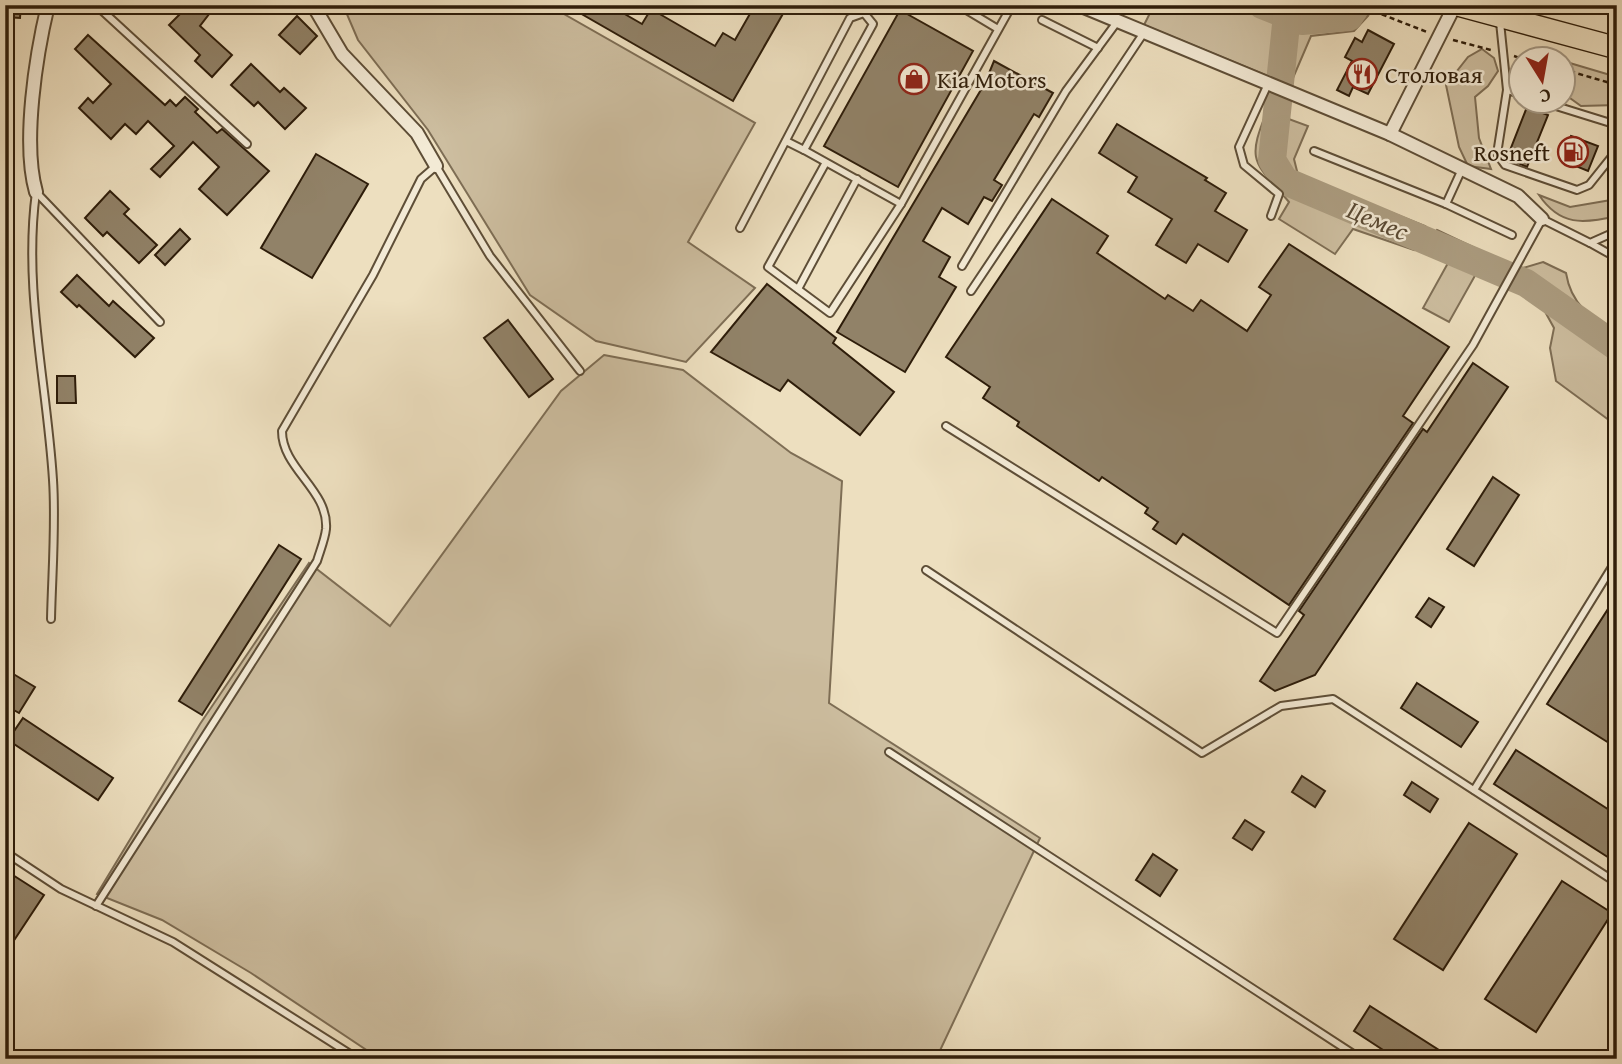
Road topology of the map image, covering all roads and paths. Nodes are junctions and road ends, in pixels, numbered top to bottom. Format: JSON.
{"nodes":[{"id":1,"x":48,"y":5,"type":"edge"},
{"id":2,"x":96,"y":5,"type":"edge"},
{"id":3,"x":313,"y":5,"type":"edge"},
{"id":4,"x":868,"y":5,"type":"edge"},
{"id":5,"x":958,"y":5,"type":"edge"},
{"id":6,"x":1012,"y":5,"type":"edge"},
{"id":7,"x":1079,"y":5,"type":"edge"},
{"id":8,"x":1359,"y":5,"type":"edge"},
{"id":9,"x":1457,"y":5,"type":"edge"},
{"id":10,"x":1376,"y":12,"type":"dead end"},
{"id":11,"x":864,"y":13,"type":"junction"},
{"id":12,"x":1499,"y":16,"type":"junction"},
{"id":13,"x":1042,"y":20,"type":"dead end"},
{"id":14,"x":1117,"y":22,"type":"junction"},
{"id":15,"x":998,"y":29,"type":"junction"},
{"id":16,"x":1143,"y":34,"type":"junction"},
{"id":17,"x":1098,"y":48,"type":"junction"},
{"id":18,"x":1617,"y":48,"type":"edge"},
{"id":19,"x":1576,"y":73,"type":"edge"},
{"id":20,"x":1506,"y":81,"type":"edge"},
{"id":21,"x":1268,"y":84,"type":"junction"},
{"id":22,"x":1617,"y":85,"type":"edge"},
{"id":23,"x":1506,"y":96,"type":"edge"},
{"id":24,"x":1576,"y":112,"type":"edge"},
{"id":25,"x":1617,"y":125,"type":"edge"},
{"id":26,"x":1390,"y":134,"type":"junction"},
{"id":27,"x":786,"y":141,"type":"junction"},
{"id":28,"x":247,"y":144,"type":"dead end"},
{"id":29,"x":804,"y":150,"type":"junction"},
{"id":30,"x":1617,"y":150,"type":"edge"},
{"id":31,"x":1314,"y":151,"type":"dead end"},
{"id":32,"x":825,"y":164,"type":"dead end"},
{"id":33,"x":436,"y":166,"type":"junction"},
{"id":34,"x":1462,"y":169,"type":"junction"},
{"id":35,"x":857,"y":179,"type":"junction"},
{"id":36,"x":36,"y":192,"type":"junction"},
{"id":37,"x":901,"y":204,"type":"junction"},
{"id":38,"x":1446,"y":204,"type":"junction"},
{"id":39,"x":1271,"y":216,"type":"dead end"},
{"id":40,"x":1542,"y":219,"type":"junction"},
{"id":41,"x":740,"y":228,"type":"dead end"},
{"id":42,"x":1617,"y":231,"type":"edge"},
{"id":43,"x":1512,"y":235,"type":"dead end"},
{"id":44,"x":1590,"y":243,"type":"junction"},
{"id":45,"x":1617,"y":258,"type":"edge"},
{"id":46,"x":962,"y":266,"type":"dead end"},
{"id":47,"x":798,"y":289,"type":"junction"},
{"id":48,"x":971,"y":291,"type":"dead end"},
{"id":49,"x":160,"y":322,"type":"dead end"},
{"id":50,"x":580,"y":370,"type":"dead end"},
{"id":51,"x":946,"y":426,"type":"dead end"},
{"id":52,"x":1617,"y":558,"type":"edge"},
{"id":53,"x":926,"y":569,"type":"dead end"},
{"id":54,"x":51,"y":619,"type":"dead end"},
{"id":55,"x":889,"y":752,"type":"dead end"},
{"id":56,"x":1474,"y":790,"type":"junction"},
{"id":57,"x":5,"y":852,"type":"edge"},
{"id":58,"x":1617,"y":883,"type":"edge"},
{"id":59,"x":96,"y":906,"type":"junction"},
{"id":60,"x":358,"y":1059,"type":"edge"},
{"id":61,"x":1361,"y":1059,"type":"edge"}],
"edges":[{"from":1,"to":36,"type":"street"},
{"from":2,"to":28,"type":"lane"},
{"from":3,"to":33,"type":"street"},
{"from":4,"to":11,"type":"lane"},
{"from":5,"to":15,"type":"lane"},
{"from":6,"to":15,"type":"lane"},
{"from":7,"to":14,"type":"street"},
{"from":8,"to":10,"type":"path"},
{"from":9,"to":12,"type":"highway"},
{"from":9,"to":26,"type":"street"},
{"from":11,"to":27,"type":"lane"},
{"from":11,"to":29,"type":"lane"},
{"from":12,"to":18,"type":"highway"},
{"from":12,"to":20,"type":"lane"},
{"from":13,"to":17,"type":"lane"},
{"from":14,"to":16,"type":"street"},
{"from":14,"to":17,"type":"lane"},
{"from":15,"to":37,"type":"lane"},
{"from":16,"to":21,"type":"street"},
{"from":16,"to":48,"type":"lane"},
{"from":17,"to":46,"type":"lane"},
{"from":19,"to":22,"type":"path"},
{"from":21,"to":26,"type":"street"},
{"from":21,"to":39,"type":"lane"},
{"from":23,"to":30,"type":"lane"},
{"from":24,"to":25,"type":"lane"},
{"from":26,"to":34,"type":"street"},
{"from":27,"to":29,"type":"lane"},
{"from":27,"to":41,"type":"lane"},
{"from":29,"to":35,"type":"lane"},
{"from":31,"to":38,"type":"lane"},
{"from":32,"to":47,"type":"lane"},
{"from":33,"to":50,"type":"lane"},
{"from":33,"to":59,"type":"lane"},
{"from":34,"to":38,"type":"lane"},
{"from":34,"to":40,"type":"street"},
{"from":35,"to":37,"type":"lane"},
{"from":35,"to":47,"type":"lane"},
{"from":36,"to":49,"type":"lane"},
{"from":36,"to":54,"type":"lane"},
{"from":37,"to":47,"type":"lane"},
{"from":38,"to":43,"type":"lane"},
{"from":40,"to":44,"type":"lane"},
{"from":40,"to":51,"type":"lane"},
{"from":42,"to":44,"type":"lane"},
{"from":44,"to":45,"type":"lane"},
{"from":52,"to":56,"type":"lane"},
{"from":53,"to":56,"type":"lane"},
{"from":55,"to":61,"type":"lane"},
{"from":56,"to":58,"type":"lane"},
{"from":57,"to":59,"type":"lane"},
{"from":59,"to":60,"type":"lane"}]}
